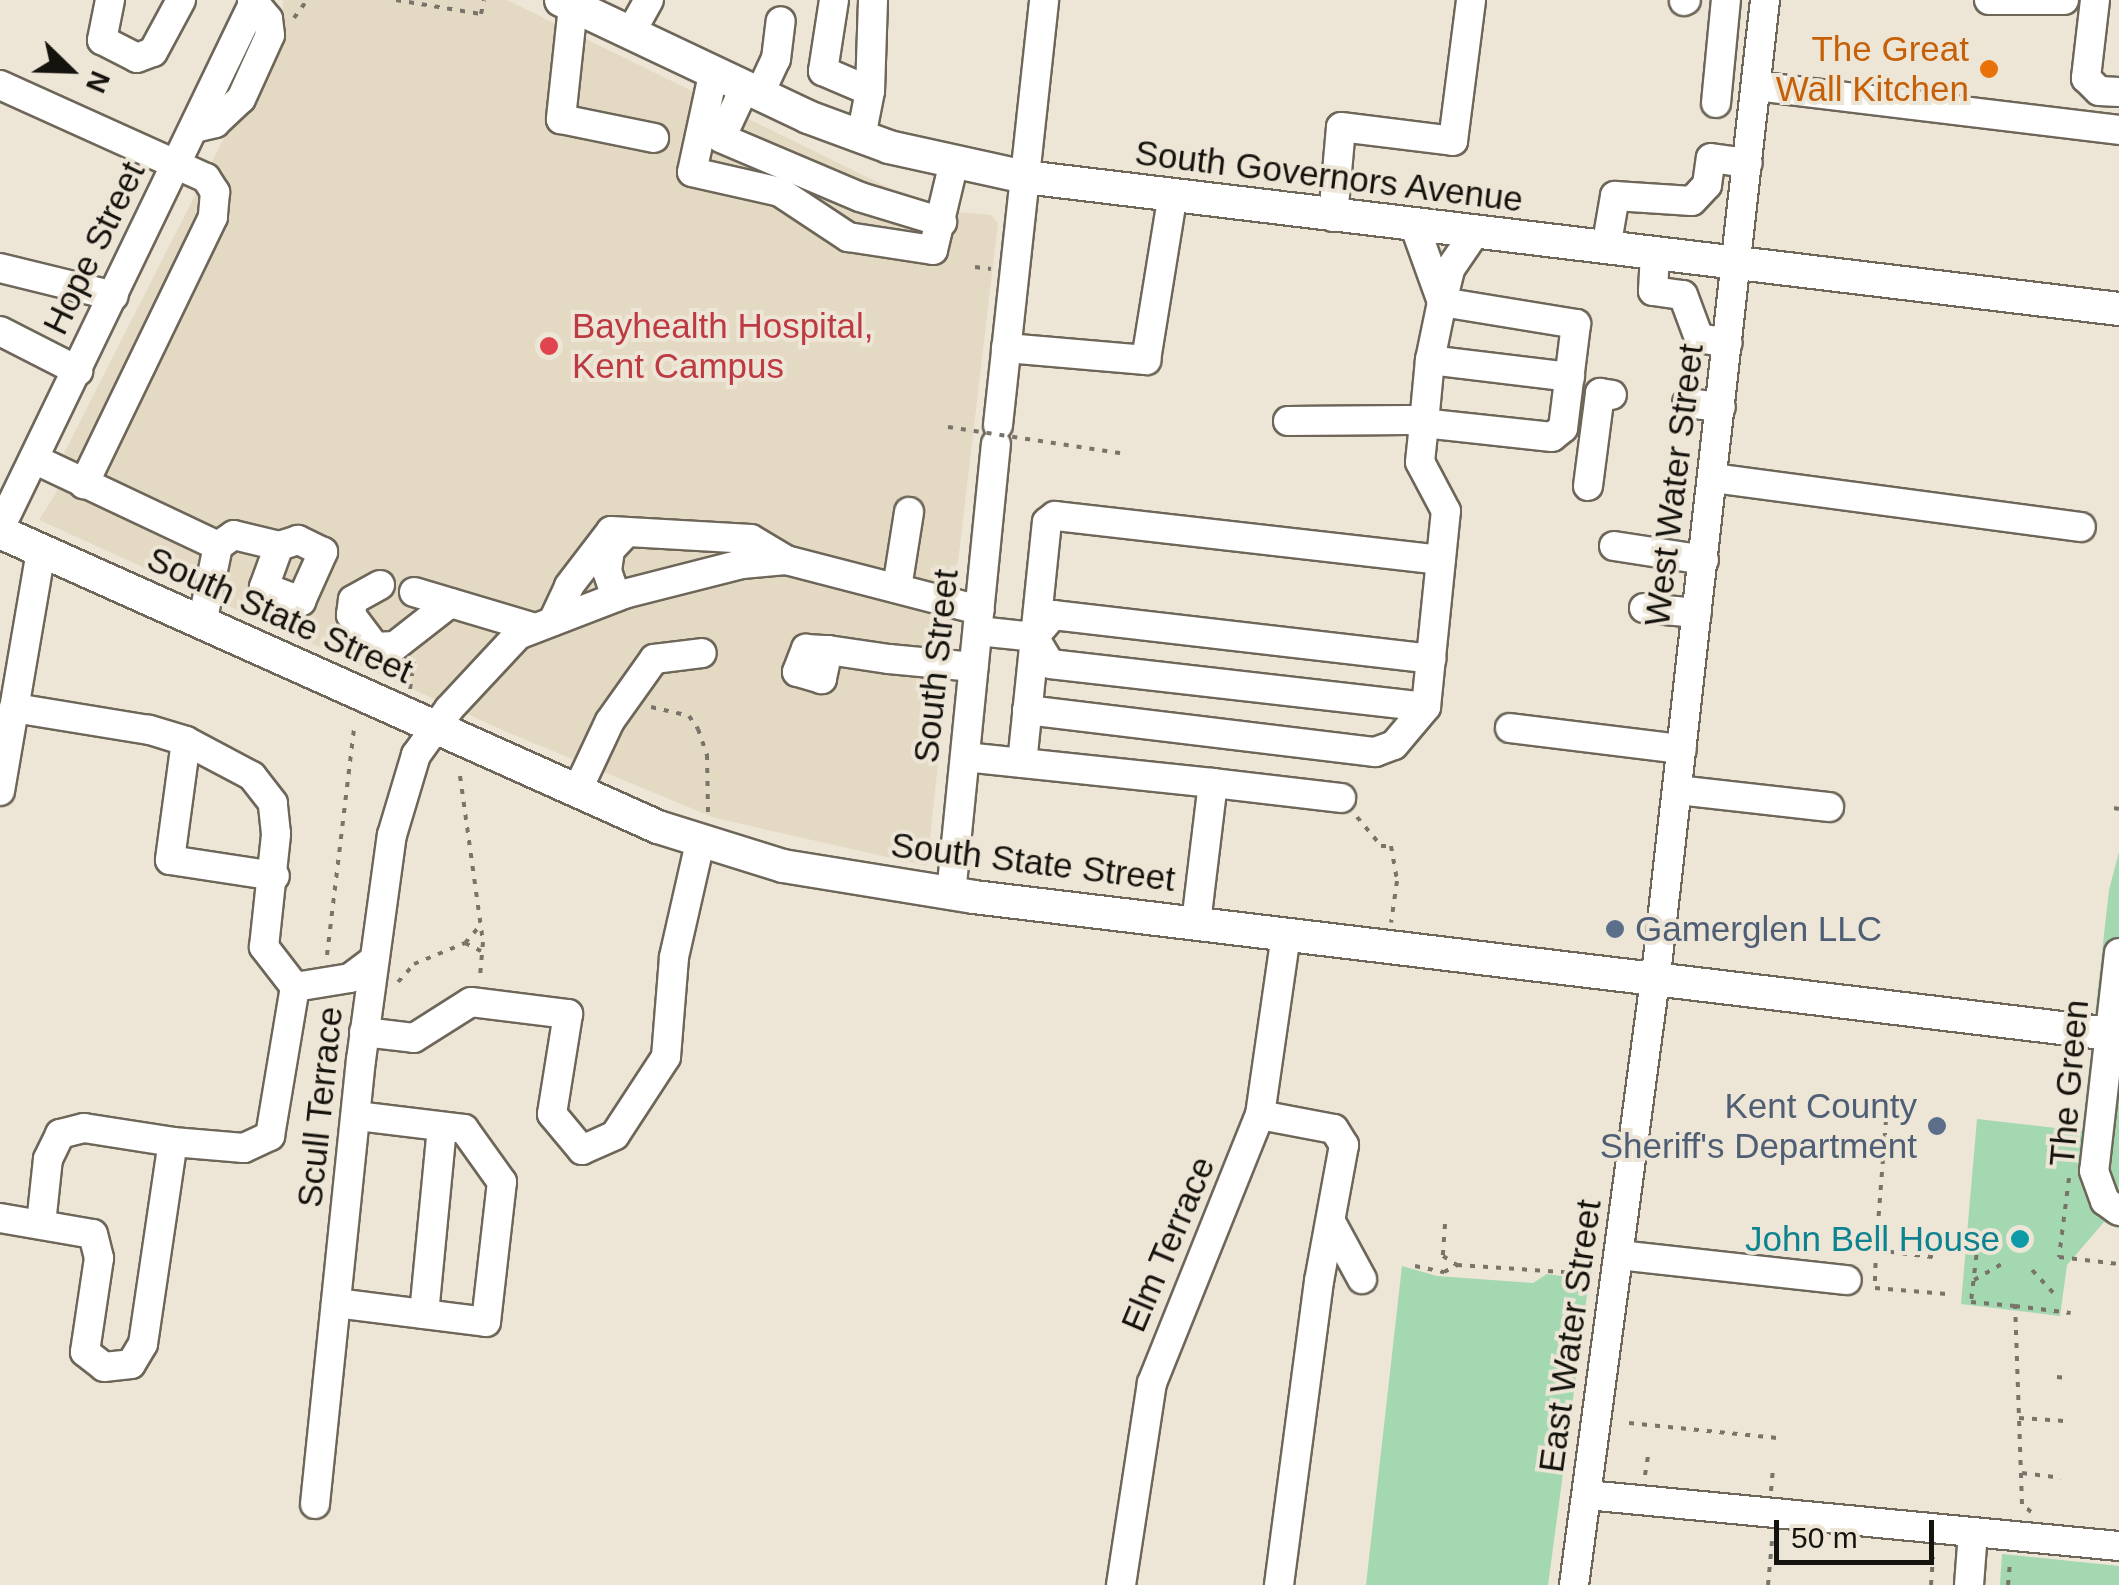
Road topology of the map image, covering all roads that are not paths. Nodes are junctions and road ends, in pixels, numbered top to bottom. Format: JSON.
{"nodes":[{"id":1,"x":110,"y":0,"type":"edge"},
{"id":2,"x":181,"y":0,"type":"edge"},
{"id":3,"x":254,"y":0,"type":"edge"},
{"id":4,"x":649,"y":0,"type":"edge"},
{"id":5,"x":834,"y":0,"type":"edge"},
{"id":6,"x":873,"y":0,"type":"edge"},
{"id":7,"x":1044,"y":0,"type":"edge"},
{"id":8,"x":1470,"y":0,"type":"edge"},
{"id":9,"x":1726,"y":0,"type":"edge"},
{"id":10,"x":1757,"y":0,"type":"edge"},
{"id":11,"x":1765,"y":0,"type":"edge"},
{"id":12,"x":1989,"y":0,"type":"edge"},
{"id":13,"x":2064,"y":0,"type":"edge"},
{"id":14,"x":2095,"y":0,"type":"edge"},
{"id":15,"x":2000,"y":1,"type":"edge"},
{"id":16,"x":567,"y":3,"type":"edge"},
{"id":17,"x":780,"y":21,"type":"dead end"},
{"id":18,"x":630,"y":34,"type":"junction"},
{"id":19,"x":713,"y":75,"type":"junction"},
{"id":20,"x":0,"y":85,"type":"edge"},
{"id":21,"x":1756,"y":86,"type":"junction"},
{"id":22,"x":752,"y":92,"type":"junction"},
{"id":23,"x":870,"y":92,"type":"junction"},
{"id":24,"x":2119,"y":92,"type":"edge"},
{"id":25,"x":1716,"y":103,"type":"dead end"},
{"id":26,"x":2119,"y":130,"type":"edge"},
{"id":27,"x":861,"y":137,"type":"junction"},
{"id":28,"x":654,"y":138,"type":"dead end"},
{"id":29,"x":954,"y":162,"type":"junction"},
{"id":30,"x":1748,"y":163,"type":"junction"},
{"id":31,"x":174,"y":168,"type":"junction"},
{"id":32,"x":1025,"y":178,"type":"junction"},
{"id":33,"x":1172,"y":199,"type":"junction"},
{"id":34,"x":886,"y":204,"type":"junction"},
{"id":35,"x":1333,"y":217,"type":"junction"},
{"id":36,"x":942,"y":222,"type":"junction"},
{"id":37,"x":1415,"y":227,"type":"junction"},
{"id":38,"x":1474,"y":234,"type":"junction"},
{"id":39,"x":857,"y":238,"type":"junction"},
{"id":40,"x":1606,"y":248,"type":"junction"},
{"id":41,"x":1655,"y":253,"type":"junction"},
{"id":42,"x":1737,"y":262,"type":"junction"},
{"id":43,"x":0,"y":268,"type":"edge"},
{"id":44,"x":114,"y":296,"type":"junction"},
{"id":45,"x":1442,"y":302,"type":"junction"},
{"id":46,"x":2119,"y":309,"type":"edge"},
{"id":47,"x":0,"y":331,"type":"edge"},
{"id":48,"x":1728,"y":343,"type":"junction"},
{"id":49,"x":1006,"y":348,"type":"junction"},
{"id":50,"x":1430,"y":360,"type":"junction"},
{"id":51,"x":78,"y":371,"type":"junction"},
{"id":52,"x":1570,"y":377,"type":"junction"},
{"id":53,"x":1612,"y":394,"type":"dead end"},
{"id":54,"x":1687,"y":403,"type":"dead end"},
{"id":55,"x":1721,"y":407,"type":"junction"},
{"id":56,"x":1288,"y":422,"type":"dead end"},
{"id":57,"x":1424,"y":423,"type":"junction"},
{"id":58,"x":34,"y":458,"type":"junction"},
{"id":59,"x":1713,"y":478,"type":"junction"},
{"id":60,"x":84,"y":484,"type":"junction"},
{"id":61,"x":1588,"y":486,"type":"dead end"},
{"id":62,"x":909,"y":512,"type":"dead end"},
{"id":63,"x":2082,"y":527,"type":"dead end"},
{"id":64,"x":0,"y":530,"type":"edge"},
{"id":65,"x":626,"y":533,"type":"junction"},
{"id":66,"x":218,"y":546,"type":"junction"},
{"id":67,"x":279,"y":546,"type":"dead end"},
{"id":68,"x":1614,"y":546,"type":"dead end"},
{"id":69,"x":40,"y":550,"type":"junction"},
{"id":70,"x":786,"y":560,"type":"junction"},
{"id":71,"x":1441,"y":560,"type":"junction"},
{"id":72,"x":1704,"y":560,"type":"junction"},
{"id":73,"x":380,"y":585,"type":"dead end"},
{"id":74,"x":896,"y":588,"type":"junction"},
{"id":75,"x":414,"y":592,"type":"dead end"},
{"id":76,"x":616,"y":597,"type":"junction"},
{"id":77,"x":450,"y":603,"type":"junction"},
{"id":78,"x":1644,"y":608,"type":"dead end"},
{"id":79,"x":1698,"y":613,"type":"junction"},
{"id":80,"x":979,"y":621,"type":"junction"},
{"id":81,"x":202,"y":622,"type":"junction"},
{"id":82,"x":544,"y":625,"type":"junction"},
{"id":83,"x":1034,"y":638,"type":"junction"},
{"id":84,"x":828,"y":650,"type":"dead end"},
{"id":85,"x":702,"y":653,"type":"dead end"},
{"id":86,"x":1431,"y":659,"type":"junction"},
{"id":87,"x":974,"y":667,"type":"junction"},
{"id":88,"x":1426,"y":707,"type":"junction"},
{"id":89,"x":14,"y":708,"type":"junction"},
{"id":90,"x":1028,"y":710,"type":"junction"},
{"id":91,"x":438,"y":728,"type":"junction"},
{"id":92,"x":1510,"y":728,"type":"dead end"},
{"id":93,"x":186,"y":741,"type":"junction"},
{"id":94,"x":1682,"y":749,"type":"junction"},
{"id":95,"x":965,"y":757,"type":"junction"},
{"id":96,"x":1022,"y":763,"type":"junction"},
{"id":97,"x":1212,"y":783,"type":"junction"},
{"id":98,"x":1677,"y":790,"type":"junction"},
{"id":99,"x":0,"y":791,"type":"edge"},
{"id":100,"x":577,"y":791,"type":"junction"},
{"id":101,"x":1347,"y":805,"type":"road end"},
{"id":102,"x":1830,"y":807,"type":"dead end"},
{"id":103,"x":704,"y":830,"type":"junction"},
{"id":104,"x":276,"y":876,"type":"junction"},
{"id":105,"x":952,"y":894,"type":"junction"},
{"id":106,"x":1196,"y":923,"type":"junction"},
{"id":107,"x":1286,"y":934,"type":"junction"},
{"id":108,"x":2119,"y":953,"type":"edge"},
{"id":109,"x":374,"y":960,"type":"junction"},
{"id":110,"x":1656,"y":978,"type":"junction"},
{"id":111,"x":295,"y":987,"type":"junction"},
{"id":112,"x":364,"y":1032,"type":"junction"},
{"id":113,"x":2114,"y":1034,"type":"edge"},
{"id":114,"x":1260,"y":1115,"type":"junction"},
{"id":115,"x":356,"y":1116,"type":"junction"},
{"id":116,"x":442,"y":1127,"type":"junction"},
{"id":117,"x":174,"y":1142,"type":"junction"},
{"id":118,"x":2119,"y":1210,"type":"edge"},
{"id":119,"x":0,"y":1218,"type":"edge"},
{"id":120,"x":1331,"y":1222,"type":"junction"},
{"id":121,"x":42,"y":1224,"type":"junction"},
{"id":122,"x":1619,"y":1255,"type":"junction"},
{"id":123,"x":1362,"y":1278,"type":"dead end"},
{"id":124,"x":1847,"y":1280,"type":"dead end"},
{"id":125,"x":336,"y":1303,"type":"junction"},
{"id":126,"x":424,"y":1314,"type":"junction"},
{"id":127,"x":1587,"y":1495,"type":"junction"},
{"id":128,"x":315,"y":1504,"type":"dead end"},
{"id":129,"x":1972,"y":1532,"type":"junction"},
{"id":130,"x":2119,"y":1546,"type":"edge"},
{"id":131,"x":1121,"y":1585,"type":"edge"},
{"id":132,"x":1279,"y":1585,"type":"edge"},
{"id":133,"x":1574,"y":1585,"type":"edge"},
{"id":134,"x":1969,"y":1585,"type":"edge"}],
"edges":[{"from":1,"to":2,"type":"street"},
{"from":3,"to":31,"type":"street","name":"Hope Street"},
{"from":4,"to":18,"type":"street"},
{"from":5,"to":23,"type":"street"},
{"from":6,"to":23,"type":"street"},
{"from":7,"to":32,"type":"street","name":"South Street"},
{"from":8,"to":35,"type":"street"},
{"from":9,"to":25,"type":"street"},
{"from":10,"to":11,"type":"street"},
{"from":11,"to":21,"type":"street","name":"West Water Street"},
{"from":12,"to":15,"type":"street"},
{"from":13,"to":15,"type":"street"},
{"from":14,"to":24,"type":"street"},
{"from":16,"to":18,"type":"main road","name":"South Governors Avenue"},
{"from":16,"to":28,"type":"street"},
{"from":17,"to":22,"type":"street"},
{"from":18,"to":19,"type":"main road","name":"South Governors Avenue"},
{"from":19,"to":22,"type":"main road","name":"South Governors Avenue"},
{"from":19,"to":39,"type":"street"},
{"from":20,"to":31,"type":"street"},
{"from":21,"to":26,"type":"street"},
{"from":21,"to":30,"type":"street","name":"West Water Street"},
{"from":22,"to":27,"type":"main road","name":"South Governors Avenue"},
{"from":22,"to":34,"type":"street"},
{"from":23,"to":27,"type":"street"},
{"from":27,"to":29,"type":"main road","name":"South Governors Avenue"},
{"from":29,"to":32,"type":"main road","name":"South Governors Avenue"},
{"from":29,"to":36,"type":"street"},
{"from":30,"to":40,"type":"street"},
{"from":30,"to":42,"type":"street","name":"West Water Street"},
{"from":31,"to":44,"type":"street","name":"Hope Street"},
{"from":31,"to":60,"type":"street"},
{"from":32,"to":33,"type":"main road","name":"South Governors Avenue"},
{"from":32,"to":49,"type":"street","name":"South Street"},
{"from":33,"to":35,"type":"main road","name":"South Governors Avenue"},
{"from":33,"to":49,"type":"street"},
{"from":34,"to":36,"type":"street"},
{"from":34,"to":39,"type":"street"},
{"from":35,"to":37,"type":"main road","name":"South Governors Avenue"},
{"from":36,"to":39,"type":"street"},
{"from":37,"to":38,"type":"main road","name":"South Governors Avenue"},
{"from":37,"to":45,"type":"street"},
{"from":38,"to":40,"type":"main road","name":"South Governors Avenue"},
{"from":38,"to":45,"type":"street"},
{"from":40,"to":41,"type":"main road","name":"South Governors Avenue"},
{"from":41,"to":42,"type":"main road","name":"South Governors Avenue"},
{"from":41,"to":48,"type":"street"},
{"from":42,"to":46,"type":"main road","name":"South Governors Avenue"},
{"from":42,"to":48,"type":"street","name":"West Water Street"},
{"from":43,"to":44,"type":"street"},
{"from":44,"to":51,"type":"street","name":"Hope Street"},
{"from":45,"to":50,"type":"street"},
{"from":45,"to":52,"type":"street"},
{"from":47,"to":51,"type":"street"},
{"from":48,"to":55,"type":"street","name":"West Water Street"},
{"from":49,"to":80,"type":"street","name":"South Street"},
{"from":50,"to":52,"type":"street"},
{"from":50,"to":57,"type":"street"},
{"from":51,"to":58,"type":"street","name":"Hope Street"},
{"from":52,"to":57,"type":"street"},
{"from":53,"to":61,"type":"street"},
{"from":54,"to":55,"type":"street"},
{"from":55,"to":59,"type":"street","name":"West Water Street"},
{"from":56,"to":57,"type":"street"},
{"from":57,"to":71,"type":"street"},
{"from":58,"to":60,"type":"street"},
{"from":58,"to":64,"type":"street","name":"Hope Street"},
{"from":59,"to":63,"type":"street"},
{"from":59,"to":72,"type":"street","name":"West Water Street"},
{"from":60,"to":66,"type":"street"},
{"from":62,"to":74,"type":"street"},
{"from":64,"to":69,"type":"main road","name":"South State Street"},
{"from":65,"to":70,"type":"street"},
{"from":65,"to":76,"type":"street"},
{"from":65,"to":82,"type":"street"},
{"from":66,"to":67,"type":"street"},
{"from":66,"to":81,"type":"street"},
{"from":68,"to":72,"type":"street"},
{"from":69,"to":81,"type":"main road","name":"South State Street"},
{"from":69,"to":89,"type":"street"},
{"from":70,"to":74,"type":"street"},
{"from":70,"to":76,"type":"street"},
{"from":71,"to":83,"type":"street"},
{"from":71,"to":86,"type":"street"},
{"from":72,"to":79,"type":"street","name":"West Water Street"},
{"from":73,"to":77,"type":"street"},
{"from":74,"to":80,"type":"street"},
{"from":75,"to":77,"type":"street"},
{"from":76,"to":82,"type":"street"},
{"from":77,"to":82,"type":"street"},
{"from":78,"to":79,"type":"street"},
{"from":79,"to":94,"type":"street","name":"West Water Street"},
{"from":80,"to":83,"type":"street"},
{"from":80,"to":87,"type":"street","name":"South Street"},
{"from":81,"to":91,"type":"main road","name":"South State Street"},
{"from":82,"to":91,"type":"street","name":"Scull Terrace"},
{"from":83,"to":86,"type":"street"},
{"from":83,"to":88,"type":"street"},
{"from":83,"to":90,"type":"street"},
{"from":84,"to":87,"type":"street"},
{"from":85,"to":100,"type":"street"},
{"from":86,"to":88,"type":"street"},
{"from":87,"to":95,"type":"street","name":"South Street"},
{"from":88,"to":90,"type":"street"},
{"from":89,"to":93,"type":"street"},
{"from":89,"to":99,"type":"street"},
{"from":90,"to":96,"type":"street"},
{"from":91,"to":100,"type":"main road","name":"South State Street"},
{"from":91,"to":109,"type":"street","name":"Scull Terrace"},
{"from":92,"to":94,"type":"street"},
{"from":93,"to":104,"type":"street"},
{"from":93,"to":104,"type":"street"},
{"from":94,"to":98,"type":"street","name":"West Water Street"},
{"from":95,"to":96,"type":"street"},
{"from":95,"to":105,"type":"street","name":"South Street"},
{"from":96,"to":97,"type":"street"},
{"from":97,"to":101,"type":"street"},
{"from":97,"to":106,"type":"street"},
{"from":98,"to":102,"type":"street"},
{"from":98,"to":110,"type":"street","name":"West Water Street"},
{"from":100,"to":103,"type":"main road","name":"South State Street"},
{"from":103,"to":105,"type":"main road","name":"South State Street"},
{"from":103,"to":112,"type":"street"},
{"from":104,"to":111,"type":"street"},
{"from":105,"to":106,"type":"main road","name":"South State Street"},
{"from":106,"to":107,"type":"main road","name":"South State Street"},
{"from":107,"to":110,"type":"main road","name":"South State Street"},
{"from":107,"to":114,"type":"street","name":"Elm Terrace"},
{"from":108,"to":113,"type":"street","name":"The Green"},
{"from":109,"to":111,"type":"street"},
{"from":109,"to":112,"type":"street","name":"Scull Terrace"},
{"from":110,"to":113,"type":"main road","name":"South State Street"},
{"from":110,"to":122,"type":"street","name":"East Water Street"},
{"from":111,"to":117,"type":"street"},
{"from":112,"to":115,"type":"street","name":"Scull Terrace"},
{"from":113,"to":118,"type":"street","name":"The Green"},
{"from":114,"to":120,"type":"street"},
{"from":114,"to":131,"type":"street","name":"Elm Terrace"},
{"from":115,"to":116,"type":"street"},
{"from":115,"to":125,"type":"street","name":"Scull Terrace"},
{"from":116,"to":126,"type":"street"},
{"from":116,"to":126,"type":"street"},
{"from":117,"to":121,"type":"street"},
{"from":117,"to":121,"type":"street"},
{"from":119,"to":121,"type":"street"},
{"from":120,"to":123,"type":"street"},
{"from":120,"to":132,"type":"street"},
{"from":122,"to":124,"type":"street"},
{"from":122,"to":127,"type":"street","name":"East Water Street"},
{"from":125,"to":126,"type":"street"},
{"from":125,"to":128,"type":"street","name":"Scull Terrace"},
{"from":127,"to":129,"type":"street"},
{"from":127,"to":133,"type":"street","name":"East Water Street"},
{"from":129,"to":130,"type":"street"},
{"from":129,"to":134,"type":"street"}]}
